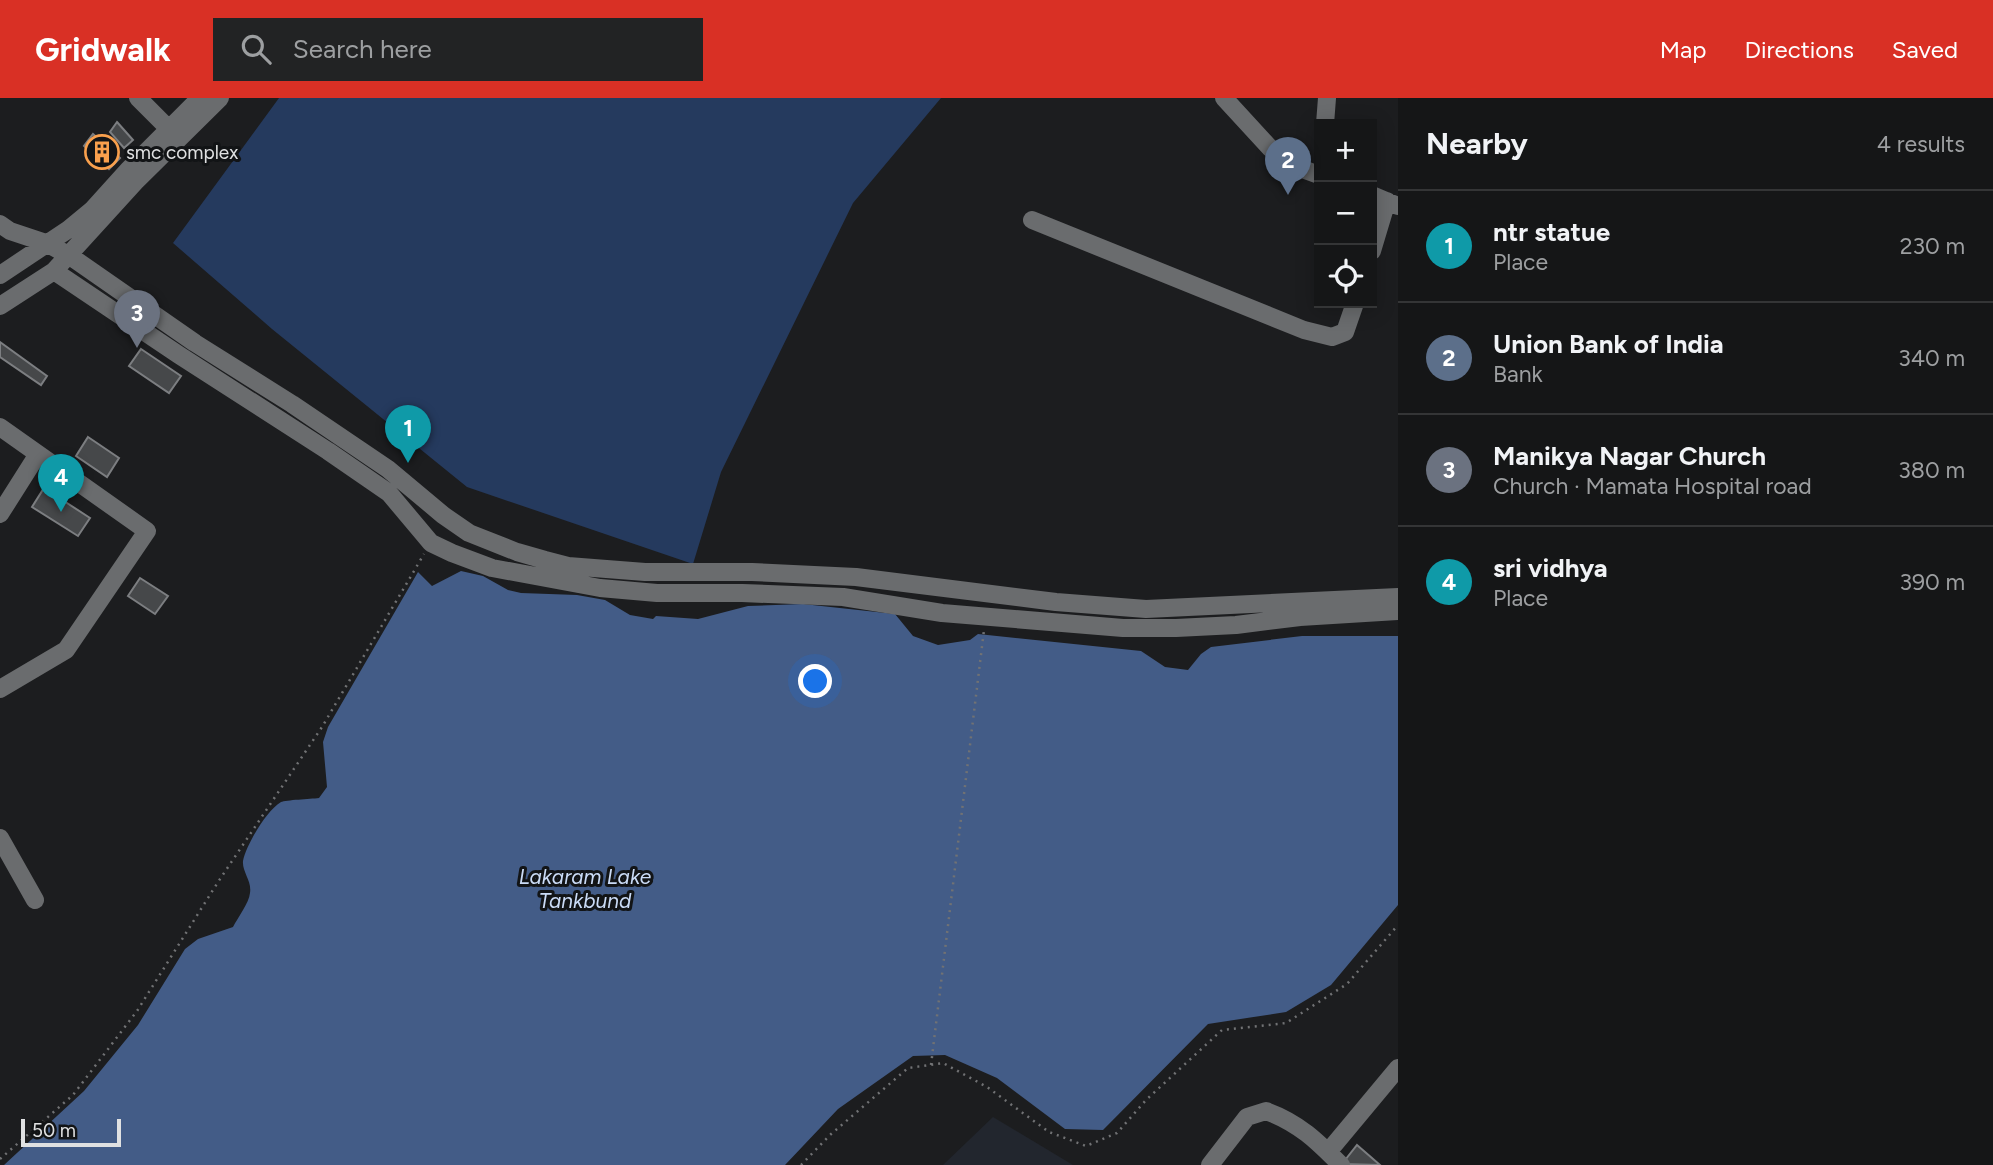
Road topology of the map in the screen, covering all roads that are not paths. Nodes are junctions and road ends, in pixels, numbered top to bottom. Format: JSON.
{"nodes":[{"id":1,"x":138,"y":98,"type":"edge"},
{"id":2,"x":200,"y":98,"type":"edge"},
{"id":3,"x":220,"y":98,"type":"edge"},
{"id":4,"x":1327,"y":98,"type":"edge"},
{"id":5,"x":1227,"y":100,"type":"edge"},
{"id":6,"x":1325,"y":119,"type":"edge"},
{"id":7,"x":169,"y":129,"type":"junction"},
{"id":8,"x":1314,"y":174,"type":"edge"},
{"id":9,"x":1386,"y":201,"type":"edge"},
{"id":10,"x":1032,"y":220,"type":"dead end"},
{"id":11,"x":0,"y":224,"type":"edge"},
{"id":12,"x":46,"y":243,"type":"junction"},
{"id":13,"x":1374,"y":245,"type":"edge"},
{"id":14,"x":70,"y":256,"type":"junction"},
{"id":15,"x":2,"y":270,"type":"edge"},
{"id":16,"x":54,"y":271,"type":"junction"},
{"id":17,"x":21,"y":291,"type":"junction"},
{"id":18,"x":0,"y":306,"type":"edge"},
{"id":19,"x":1353,"y":308,"type":"edge"},
{"id":20,"x":0,"y":427,"type":"edge"},
{"id":21,"x":38,"y":454,"type":"junction"},
{"id":22,"x":395,"y":487,"type":"junction"},
{"id":23,"x":0,"y":514,"type":"edge"},
{"id":24,"x":1398,"y":597,"type":"edge"},
{"id":25,"x":1398,"y":611,"type":"edge"},
{"id":26,"x":0,"y":690,"type":"edge"},
{"id":27,"x":0,"y":838,"type":"edge"},
{"id":28,"x":36,"y":901,"type":"dead end"},
{"id":29,"x":1398,"y":1068,"type":"edge"},
{"id":30,"x":1334,"y":1159,"type":"edge"},
{"id":31,"x":1210,"y":1165,"type":"edge"}],
"edges":[{"from":1,"to":7,"type":"street"},
{"from":2,"to":7,"type":"street"},
{"from":3,"to":14,"type":"street"},
{"from":4,"to":6,"type":"street"},
{"from":5,"to":8,"type":"street"},
{"from":7,"to":12,"type":"street"},
{"from":9,"to":13,"type":"street"},
{"from":10,"to":19,"type":"street"},
{"from":11,"to":12,"type":"street"},
{"from":12,"to":14,"type":"street"},
{"from":12,"to":15,"type":"street"},
{"from":14,"to":16,"type":"street"},
{"from":14,"to":22,"type":"street"},
{"from":15,"to":17,"type":"street"},
{"from":16,"to":17,"type":"street"},
{"from":16,"to":22,"type":"street"},
{"from":17,"to":18,"type":"street"},
{"from":20,"to":21,"type":"street"},
{"from":21,"to":23,"type":"street"},
{"from":21,"to":26,"type":"street"},
{"from":22,"to":24,"type":"street"},
{"from":22,"to":25,"type":"street"},
{"from":27,"to":28,"type":"street"},
{"from":29,"to":30,"type":"street"},
{"from":30,"to":31,"type":"street"}]}
